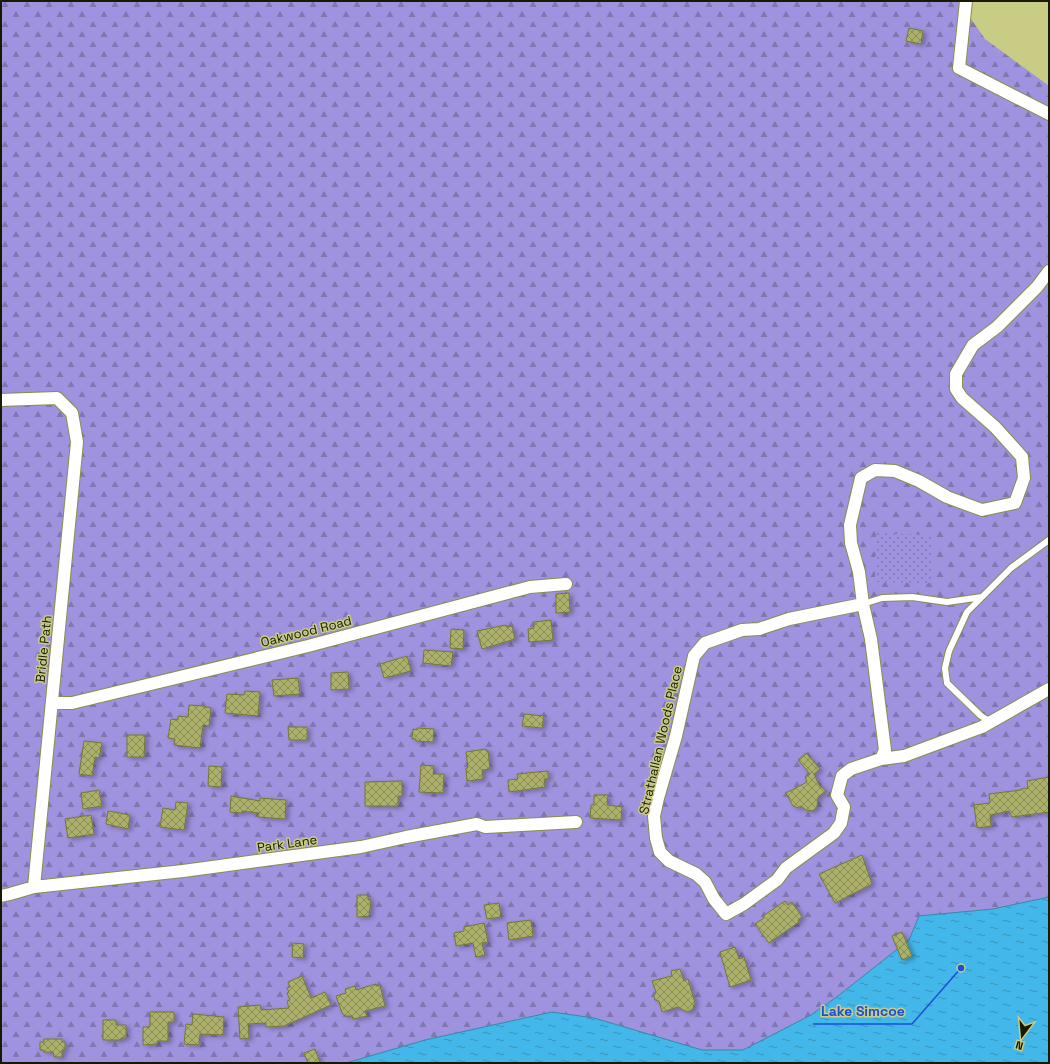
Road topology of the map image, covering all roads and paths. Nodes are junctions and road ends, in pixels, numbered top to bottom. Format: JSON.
{"nodes":[{"id":1,"x":966,"y":1,"type":"edge"},
{"id":2,"x":1049,"y":114,"type":"edge"},
{"id":3,"x":1049,"y":272,"type":"edge"},
{"id":4,"x":1,"y":400,"type":"edge"},
{"id":5,"x":1049,"y":540,"type":"edge"},
{"id":6,"x":566,"y":584,"type":"dead end"},
{"id":7,"x":982,"y":597,"type":"junction"},
{"id":8,"x":863,"y":604,"type":"junction"},
{"id":9,"x":1049,"y":689,"type":"edge"},
{"id":10,"x":52,"y":703,"type":"junction"},
{"id":11,"x":991,"y":722,"type":"junction"},
{"id":12,"x":881,"y":759,"type":"junction"},
{"id":13,"x":576,"y":822,"type":"dead end"},
{"id":14,"x":34,"y":887,"type":"junction"},
{"id":15,"x":1,"y":896,"type":"edge"}],
"edges":[{"from":1,"to":2,"type":"street"},
{"from":3,"to":8,"type":"street"},
{"from":4,"to":10,"type":"street","name":"Bridle Path"},
{"from":5,"to":7,"type":"lane"},
{"from":6,"to":10,"type":"street","name":"Oakwood Road"},
{"from":7,"to":8,"type":"lane"},
{"from":7,"to":11,"type":"lane"},
{"from":8,"to":12,"type":"street"},
{"from":8,"to":12,"type":"street","name":"Strathallan Woods Place"},
{"from":9,"to":11,"type":"street","name":"Strathallan Woods Place"},
{"from":10,"to":14,"type":"street","name":"Bridle Path"},
{"from":11,"to":12,"type":"street","name":"Strathallan Woods Place"},
{"from":13,"to":14,"type":"street","name":"Park Lane"},
{"from":14,"to":15,"type":"street","name":"Park Lane"}]}
